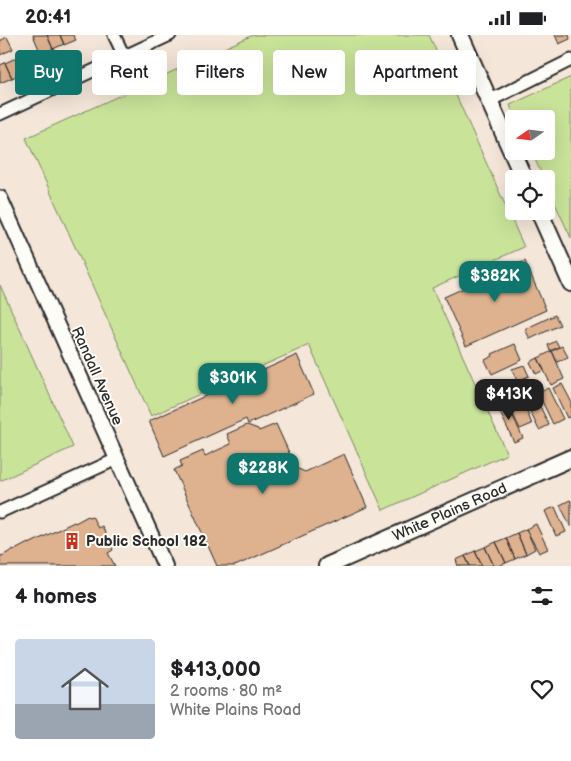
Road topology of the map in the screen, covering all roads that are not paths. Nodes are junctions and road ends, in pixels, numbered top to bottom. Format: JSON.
{"nodes":[{"id":1,"x":114,"y":35,"type":"edge"},
{"id":2,"x":170,"y":35,"type":"edge"},
{"id":3,"x":460,"y":35,"type":"edge"},
{"id":4,"x":121,"y":50,"type":"edge"},
{"id":5,"x":137,"y":50,"type":"edge"},
{"id":6,"x":571,"y":60,"type":"edge"},
{"id":7,"x":92,"y":71,"type":"edge"},
{"id":8,"x":489,"y":101,"type":"junction"},
{"id":9,"x":0,"y":114,"type":"edge"},
{"id":10,"x":520,"y":170,"type":"edge"},
{"id":11,"x":0,"y":199,"type":"edge"},
{"id":12,"x":543,"y":220,"type":"edge"},
{"id":13,"x":571,"y":283,"type":"edge"},
{"id":14,"x":571,"y":458,"type":"edge"},
{"id":15,"x":117,"y":459,"type":"junction"},
{"id":16,"x":0,"y":512,"type":"edge"},
{"id":17,"x":165,"y":566,"type":"edge"},
{"id":18,"x":327,"y":566,"type":"edge"}],
"edges":[{"from":1,"to":4,"type":"street"},
{"from":2,"to":5,"type":"street"},
{"from":3,"to":8,"type":"main road"},
{"from":6,"to":8,"type":"street"},
{"from":7,"to":9,"type":"street"},
{"from":8,"to":10,"type":"main road"},
{"from":11,"to":15,"type":"street","name":"Randall Avenue"},
{"from":12,"to":13,"type":"main road"},
{"from":14,"to":18,"type":"main road","name":"White Plains Road"},
{"from":15,"to":16,"type":"street"},
{"from":15,"to":17,"type":"street","name":"Randall Avenue"}]}
